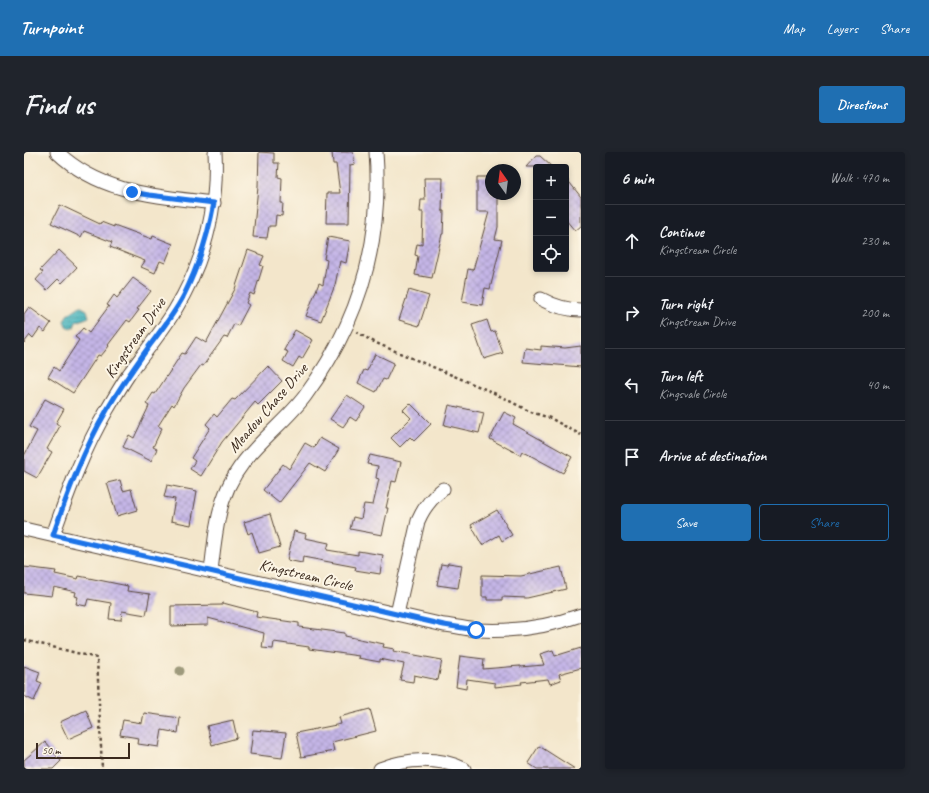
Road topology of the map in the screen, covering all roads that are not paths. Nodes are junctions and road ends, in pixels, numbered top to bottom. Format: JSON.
{"nodes":[{"id":1,"x":57,"y":152,"type":"edge"},
{"id":2,"x":215,"y":152,"type":"edge"},
{"id":3,"x":376,"y":152,"type":"edge"},
{"id":4,"x":214,"y":203,"type":"junction"},
{"id":5,"x":541,"y":299,"type":"dead end"},
{"id":6,"x":581,"y":310,"type":"edge"},
{"id":7,"x":443,"y":489,"type":"dead end"},
{"id":8,"x":24,"y":529,"type":"edge"},
{"id":9,"x":53,"y":535,"type":"junction"},
{"id":10,"x":212,"y":571,"type":"junction"},
{"id":11,"x":397,"y":614,"type":"junction"},
{"id":12,"x":581,"y":615,"type":"edge"},
{"id":13,"x":380,"y":769,"type":"edge"},
{"id":14,"x":464,"y":769,"type":"edge"}],
"edges":[{"from":1,"to":4,"type":"street"},
{"from":2,"to":4,"type":"street","name":"Kingstream Drive"},
{"from":3,"to":10,"type":"street","name":"Meadow Chase Drive"},
{"from":4,"to":9,"type":"street","name":"Kingstream Drive"},
{"from":5,"to":6,"type":"street"},
{"from":7,"to":11,"type":"street"},
{"from":8,"to":9,"type":"street","name":"Kingstream Circle"},
{"from":9,"to":10,"type":"street","name":"Kingstream Circle"},
{"from":10,"to":11,"type":"street","name":"Kingstream Circle"},
{"from":11,"to":12,"type":"street","name":"Kingstream Circle"},
{"from":13,"to":14,"type":"street"}]}
